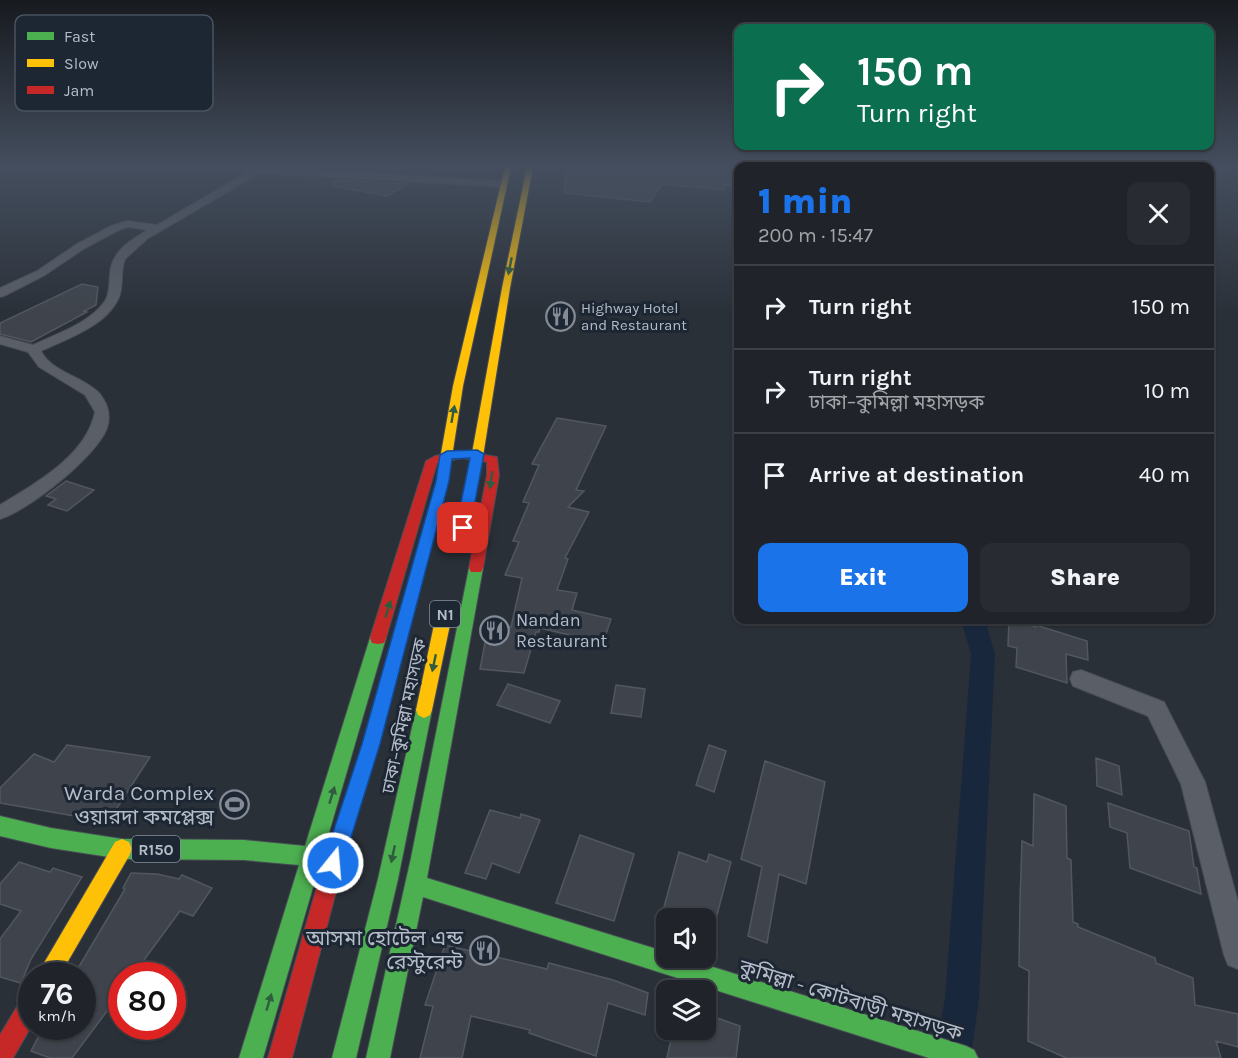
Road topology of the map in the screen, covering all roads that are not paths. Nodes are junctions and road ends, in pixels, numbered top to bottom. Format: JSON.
{"nodes":[{"id":1,"x":179,"y":216,"type":"edge"},
{"id":2,"x":496,"y":216,"type":"edge"},
{"id":3,"x":520,"y":216,"type":"edge"},
{"id":4,"x":159,"y":228,"type":"junction"},
{"id":5,"x":0,"y":293,"type":"edge"},
{"id":6,"x":0,"y":340,"type":"edge"},
{"id":7,"x":34,"y":349,"type":"junction"},
{"id":8,"x":477,"y":454,"type":"junction"},
{"id":9,"x":447,"y":455,"type":"junction"},
{"id":10,"x":439,"y":492,"type":"dead end"},
{"id":11,"x":470,"y":495,"type":"dead end"},
{"id":12,"x":0,"y":513,"type":"edge"},
{"id":13,"x":446,"y":610,"type":"dead end"},
{"id":14,"x":1081,"y":679,"type":"dead end"},
{"id":15,"x":0,"y":826,"type":"edge"},
{"id":16,"x":122,"y":849,"type":"junction"},
{"id":17,"x":337,"y":852,"type":"dead end"},
{"id":18,"x":313,"y":857,"type":"junction"},
{"id":19,"x":415,"y":884,"type":"junction"},
{"id":20,"x":1238,"y":955,"type":"edge"},
{"id":21,"x":56,"y":962,"type":"edge"},
{"id":22,"x":18,"y":1027,"type":"edge"},
{"id":23,"x":0,"y":1057,"type":"edge"},
{"id":24,"x":251,"y":1058,"type":"edge"},
{"id":25,"x":280,"y":1058,"type":"edge"},
{"id":26,"x":344,"y":1058,"type":"edge"},
{"id":27,"x":378,"y":1058,"type":"edge"},
{"id":28,"x":966,"y":1058,"type":"edge"}],
"edges":[{"from":1,"to":4,"type":"street"},
{"from":9,"to":2,"type":"main road","one_way":true},
{"from":3,"to":8,"type":"main road","one_way":true},
{"from":4,"to":5,"type":"street"},
{"from":4,"to":7,"type":"street"},
{"from":6,"to":7,"type":"street"},
{"from":7,"to":12,"type":"street"},
{"from":8,"to":9,"type":"main road"},
{"from":8,"to":11,"type":"main road"},
{"from":8,"to":19,"type":"main road","one_way":true},
{"from":9,"to":10,"type":"main road"},
{"from":18,"to":9,"type":"main road","one_way":true},
{"from":13,"to":26,"type":"main road","name":"ঢাকা–কুমিল্লা মহাসড়ক","number":"N1","one_way":true},
{"from":14,"to":20,"type":"street"},
{"from":15,"to":16,"type":"main road","number":"R150"},
{"from":16,"to":18,"type":"main road","number":"R150"},
{"from":16,"to":21,"type":"main road"},
{"from":17,"to":25,"type":"main road"},
{"from":24,"to":18,"type":"main road","one_way":true},
{"from":19,"to":27,"type":"main road"},
{"from":19,"to":28,"type":"main road","name":"কুমিল্লা - কোটবাড়ী মহাসড়ক"},
{"from":22,"to":23,"type":"main road"}]}
